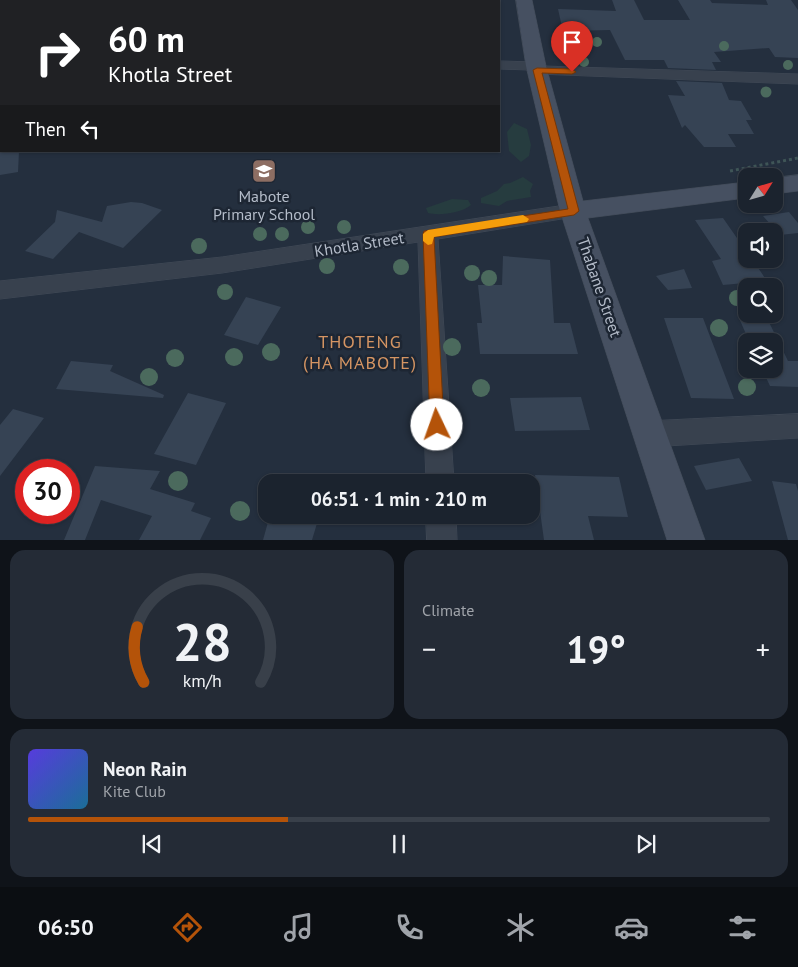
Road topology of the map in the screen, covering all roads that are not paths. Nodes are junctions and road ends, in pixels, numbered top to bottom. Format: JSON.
{"nodes":[{"id":1,"x":524,"y":0,"type":"edge"},
{"id":2,"x":500,"y":65,"type":"edge"},
{"id":3,"x":536,"y":68,"type":"junction"},
{"id":4,"x":798,"y":79,"type":"edge"},
{"id":5,"x":798,"y":183,"type":"edge"},
{"id":6,"x":783,"y":185,"type":"edge"},
{"id":7,"x":738,"y":191,"type":"edge"},
{"id":8,"x":574,"y":211,"type":"junction"},
{"id":9,"x":428,"y":234,"type":"junction"},
{"id":10,"x":2,"y":294,"type":"edge"},
{"id":11,"x":798,"y":426,"type":"edge"},
{"id":12,"x":650,"y":434,"type":"junction"},
{"id":13,"x":440,"y":474,"type":"edge"},
{"id":14,"x":441,"y":524,"type":"edge"},
{"id":15,"x":442,"y":540,"type":"edge"},
{"id":16,"x":686,"y":540,"type":"edge"}],
"edges":[{"from":1,"to":3,"type":"street","name":"Thabane Street"},
{"from":2,"to":3,"type":"street"},
{"from":3,"to":4,"type":"street"},
{"from":3,"to":8,"type":"street","name":"Thabane Street"},
{"from":5,"to":6,"type":"street"},
{"from":7,"to":8,"type":"street","name":"Khotla Street"},
{"from":8,"to":9,"type":"street","name":"Khotla Street"},
{"from":8,"to":12,"type":"street","name":"Thabane Street"},
{"from":9,"to":10,"type":"street","name":"Khotla Street"},
{"from":9,"to":13,"type":"street"},
{"from":11,"to":12,"type":"street"},
{"from":12,"to":16,"type":"street","name":"Thabane Street"},
{"from":14,"to":15,"type":"street"}]}
